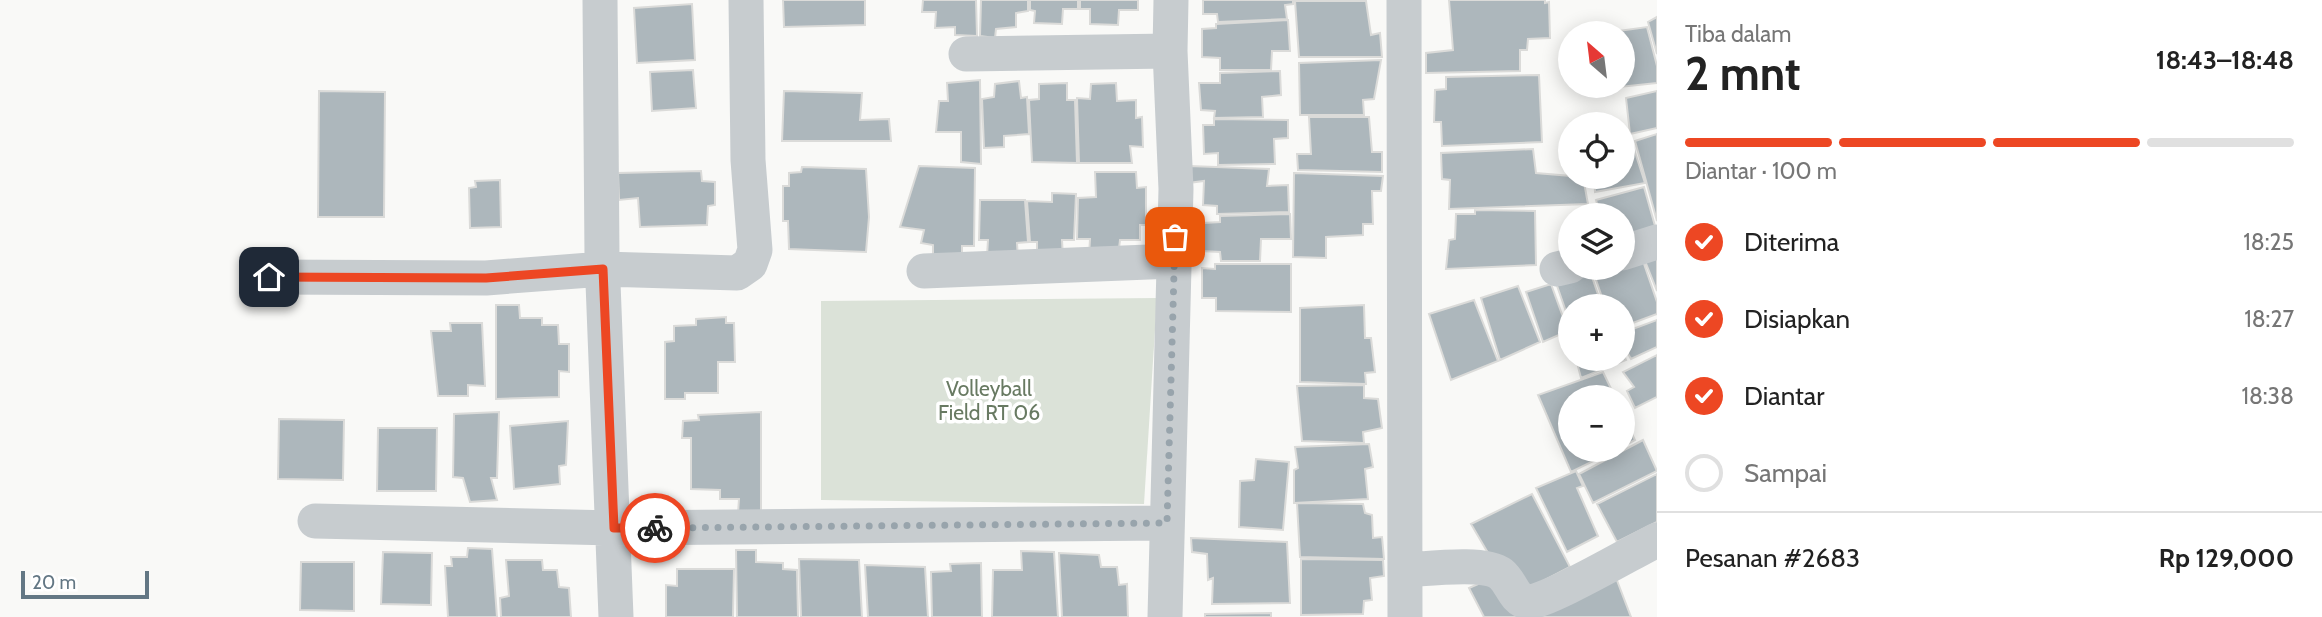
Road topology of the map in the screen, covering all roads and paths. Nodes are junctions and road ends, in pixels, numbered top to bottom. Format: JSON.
{"nodes":[{"id":1,"x":600,"y":0,"type":"edge"},
{"id":2,"x":747,"y":0,"type":"edge"},
{"id":3,"x":1171,"y":0,"type":"edge"},
{"id":4,"x":1404,"y":0,"type":"edge"},
{"id":5,"x":1170,"y":51,"type":"junction"},
{"id":6,"x":966,"y":54,"type":"dead end"},
{"id":7,"x":1657,"y":242,"type":"edge"},
{"id":8,"x":1635,"y":249,"type":"edge"},
{"id":9,"x":1174,"y":261,"type":"junction"},
{"id":10,"x":603,"y":269,"type":"junction"},
{"id":11,"x":924,"y":271,"type":"dead end"},
{"id":12,"x":269,"y":277,"type":"dead end"},
{"id":13,"x":315,"y":521,"type":"dead end"},
{"id":14,"x":1167,"y":523,"type":"junction"},
{"id":15,"x":614,"y":528,"type":"junction"},
{"id":16,"x":1657,"y":540,"type":"edge"},
{"id":17,"x":1405,"y":570,"type":"junction"},
{"id":18,"x":616,"y":617,"type":"edge"},
{"id":19,"x":1165,"y":617,"type":"edge"},
{"id":20,"x":1405,"y":617,"type":"edge"}],
"edges":[{"from":1,"to":10,"type":"street"},
{"from":2,"to":10,"type":"street"},
{"from":3,"to":5,"type":"street"},
{"from":4,"to":17,"type":"street"},
{"from":5,"to":6,"type":"street"},
{"from":5,"to":9,"type":"street"},
{"from":7,"to":8,"type":"street"},
{"from":9,"to":11,"type":"street"},
{"from":9,"to":14,"type":"street"},
{"from":10,"to":12,"type":"street"},
{"from":10,"to":15,"type":"street"},
{"from":13,"to":15,"type":"street"},
{"from":14,"to":15,"type":"street"},
{"from":14,"to":19,"type":"street"},
{"from":15,"to":18,"type":"street"},
{"from":16,"to":17,"type":"street"},
{"from":17,"to":20,"type":"street"}]}
